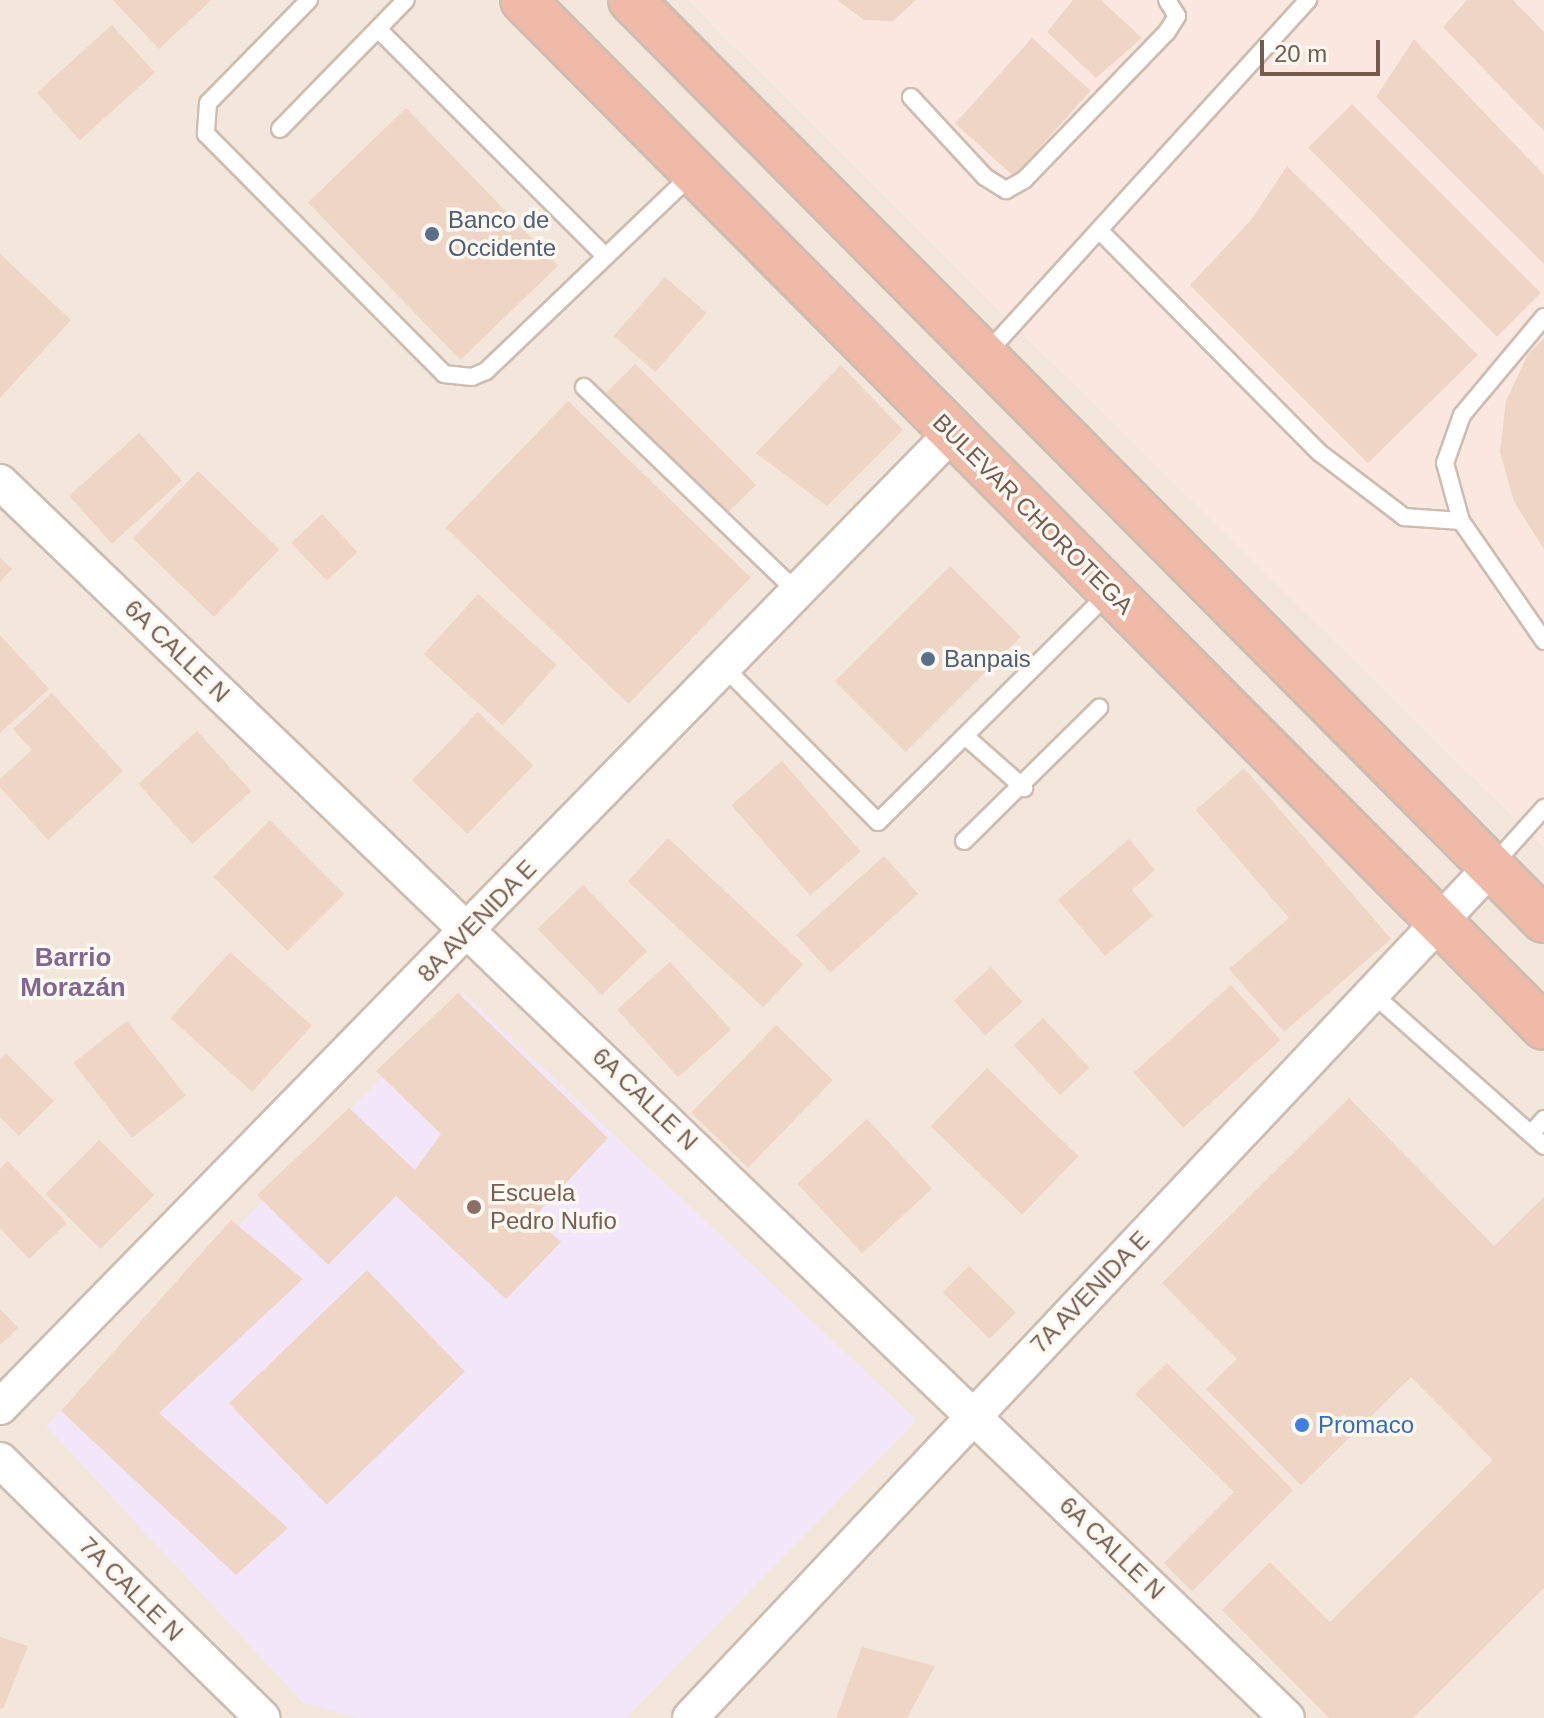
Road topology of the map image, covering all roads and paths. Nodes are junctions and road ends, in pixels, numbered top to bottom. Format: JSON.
{"nodes":[{"id":1,"x":309,"y":0,"type":"edge"},
{"id":2,"x":406,"y":0,"type":"edge"},
{"id":3,"x":523,"y":0,"type":"edge"},
{"id":4,"x":631,"y":0,"type":"edge"},
{"id":5,"x":1167,"y":0,"type":"edge"},
{"id":6,"x":1308,"y":0,"type":"edge"},
{"id":7,"x":378,"y":29,"type":"junction"},
{"id":8,"x":911,"y":97,"type":"dead end"},
{"id":9,"x":280,"y":129,"type":"dead end"},
{"id":10,"x":692,"y":174,"type":"junction"},
{"id":11,"x":1099,"y":230,"type":"junction"},
{"id":12,"x":606,"y":257,"type":"junction"},
{"id":13,"x":1544,"y":317,"type":"edge"},
{"id":14,"x":984,"y":356,"type":"junction"},
{"id":15,"x":584,"y":387,"type":"dead end"},
{"id":16,"x":952,"y":433,"type":"junction"},
{"id":17,"x":0,"y":482,"type":"edge"},
{"id":18,"x":1461,"y":521,"type":"junction"},
{"id":19,"x":797,"y":592,"type":"junction"},
{"id":20,"x":1110,"y":592,"type":"junction"},
{"id":21,"x":1544,"y":641,"type":"edge"},
{"id":22,"x":724,"y":667,"type":"junction"},
{"id":23,"x":1099,"y":708,"type":"dead end"},
{"id":24,"x":965,"y":736,"type":"junction"},
{"id":25,"x":1024,"y":788,"type":"junction"},
{"id":26,"x":1544,"y":808,"type":"edge"},
{"id":27,"x":964,"y":841,"type":"dead end"},
{"id":28,"x":1491,"y":867,"type":"junction"},
{"id":29,"x":1544,"y":920,"type":"edge"},
{"id":30,"x":1442,"y":922,"type":"junction"},
{"id":31,"x":469,"y":929,"type":"junction"},
{"id":32,"x":1373,"y":994,"type":"junction"},
{"id":33,"x":1544,"y":1027,"type":"edge"},
{"id":34,"x":1544,"y":1119,"type":"edge"},
{"id":35,"x":1531,"y":1134,"type":"junction"},
{"id":36,"x":1544,"y":1146,"type":"edge"},
{"id":37,"x":0,"y":1407,"type":"edge"},
{"id":38,"x":973,"y":1414,"type":"junction"},
{"id":39,"x":0,"y":1460,"type":"edge"},
{"id":40,"x":263,"y":1718,"type":"edge"},
{"id":41,"x":690,"y":1718,"type":"edge"},
{"id":42,"x":1287,"y":1718,"type":"edge"}],
"edges":[{"from":1,"to":12,"type":"lane"},
{"from":2,"to":7,"type":"lane"},
{"from":3,"to":10,"type":"highway","name":"BULEVAR CHOROTEGA"},
{"from":4,"to":14,"type":"highway"},
{"from":5,"to":8,"type":"lane"},
{"from":6,"to":11,"type":"lane"},
{"from":7,"to":9,"type":"lane"},
{"from":7,"to":12,"type":"lane"},
{"from":10,"to":12,"type":"lane"},
{"from":10,"to":16,"type":"highway","name":"BULEVAR CHOROTEGA"},
{"from":11,"to":14,"type":"lane"},
{"from":11,"to":18,"type":"lane"},
{"from":13,"to":18,"type":"lane"},
{"from":14,"to":28,"type":"highway"},
{"from":15,"to":19,"type":"lane"},
{"from":16,"to":19,"type":"street","name":"8A AVENIDA E"},
{"from":16,"to":20,"type":"highway","name":"BULEVAR CHOROTEGA"},
{"from":17,"to":31,"type":"street","name":"6A CALLE N"},
{"from":18,"to":21,"type":"lane"},
{"from":19,"to":22,"type":"street","name":"8A AVENIDA E"},
{"from":20,"to":24,"type":"lane"},
{"from":20,"to":30,"type":"highway","name":"BULEVAR CHOROTEGA"},
{"from":22,"to":24,"type":"lane"},
{"from":22,"to":31,"type":"street","name":"8A AVENIDA E"},
{"from":23,"to":25,"type":"lane"},
{"from":24,"to":25,"type":"lane"},
{"from":25,"to":27,"type":"lane"},
{"from":26,"to":28,"type":"lane"},
{"from":28,"to":29,"type":"highway"},
{"from":28,"to":30,"type":"street","name":"7A AVENIDA E"},
{"from":30,"to":32,"type":"street","name":"7A AVENIDA E"},
{"from":30,"to":33,"type":"highway","name":"BULEVAR CHOROTEGA"},
{"from":31,"to":37,"type":"street","name":"8A AVENIDA E"},
{"from":31,"to":38,"type":"street","name":"6A CALLE N"},
{"from":32,"to":35,"type":"lane"},
{"from":32,"to":38,"type":"street","name":"7A AVENIDA E"},
{"from":34,"to":35,"type":"lane"},
{"from":35,"to":36,"type":"lane"},
{"from":38,"to":41,"type":"street","name":"7A AVENIDA E"},
{"from":38,"to":42,"type":"street","name":"6A CALLE N"},
{"from":39,"to":40,"type":"street","name":"7A CALLE N"}]}
